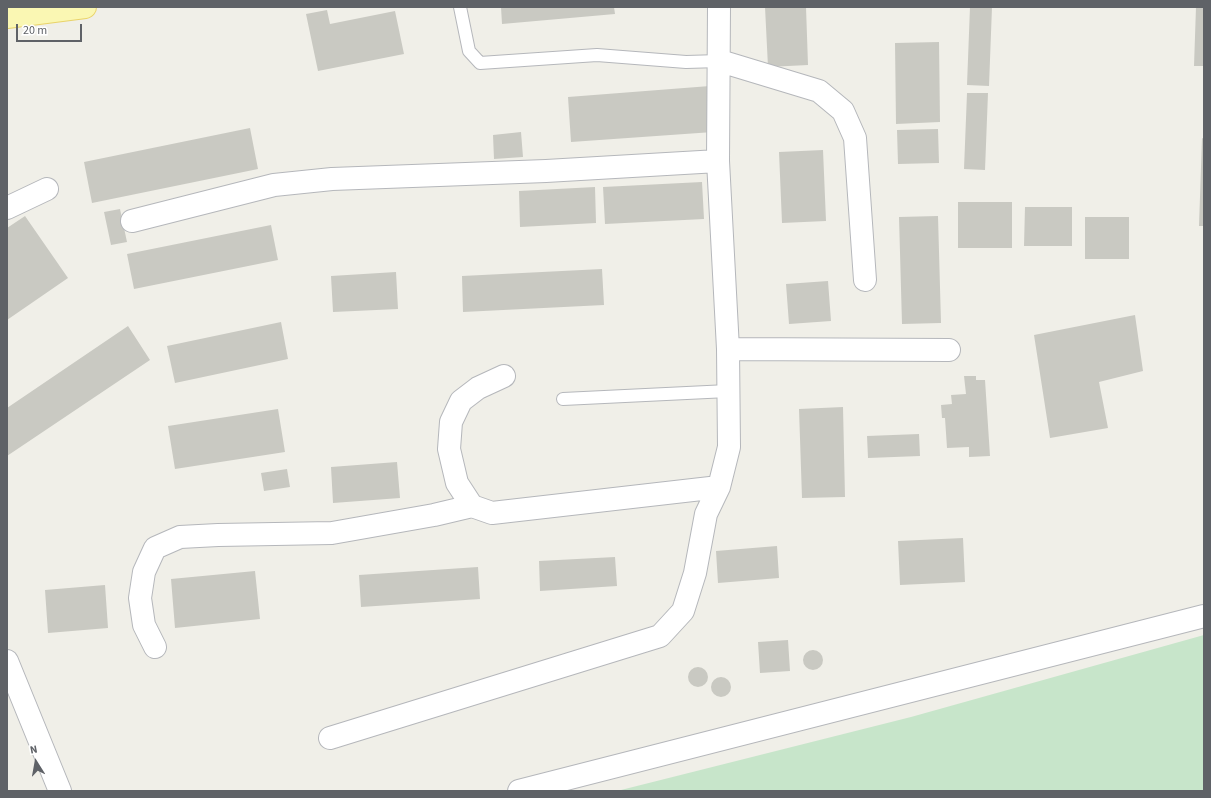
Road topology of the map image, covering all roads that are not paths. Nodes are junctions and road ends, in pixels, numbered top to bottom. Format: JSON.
{"nodes":[{"id":1,"x":85,"y":7,"type":"edge"},
{"id":2,"x":460,"y":7,"type":"edge"},
{"id":3,"x":719,"y":7,"type":"edge"},
{"id":4,"x":7,"y":17,"type":"edge"},
{"id":5,"x":720,"y":60,"type":"junction"},
{"id":6,"x":718,"y":161,"type":"junction"},
{"id":7,"x":47,"y":189,"type":"dead end"},
{"id":8,"x":7,"y":208,"type":"edge"},
{"id":9,"x":132,"y":221,"type":"dead end"},
{"id":10,"x":865,"y":280,"type":"dead end"},
{"id":11,"x":728,"y":349,"type":"junction"},
{"id":12,"x":949,"y":350,"type":"dead end"},
{"id":13,"x":504,"y":376,"type":"dead end"},
{"id":14,"x":728,"y":391,"type":"junction"},
{"id":15,"x":563,"y":399,"type":"dead end"},
{"id":16,"x":719,"y":487,"type":"junction"},
{"id":17,"x":472,"y":506,"type":"junction"},
{"id":18,"x":1204,"y":616,"type":"edge"},
{"id":19,"x":155,"y":647,"type":"dead end"},
{"id":20,"x":7,"y":662,"type":"edge"},
{"id":21,"x":330,"y":738,"type":"dead end"},
{"id":22,"x":60,"y":791,"type":"edge"},
{"id":23,"x":519,"y":791,"type":"edge"}],
"edges":[{"from":1,"to":4,"type":"main road"},
{"from":2,"to":5,"type":"lane"},
{"from":3,"to":5,"type":"street"},
{"from":5,"to":6,"type":"street"},
{"from":5,"to":10,"type":"street"},
{"from":6,"to":9,"type":"street"},
{"from":6,"to":11,"type":"street"},
{"from":7,"to":8,"type":"street"},
{"from":11,"to":12,"type":"street"},
{"from":11,"to":14,"type":"street"},
{"from":13,"to":17,"type":"street"},
{"from":14,"to":15,"type":"lane"},
{"from":14,"to":16,"type":"street"},
{"from":16,"to":17,"type":"street"},
{"from":16,"to":21,"type":"street"},
{"from":17,"to":19,"type":"street"},
{"from":18,"to":23,"type":"street"},
{"from":20,"to":22,"type":"street"}]}
